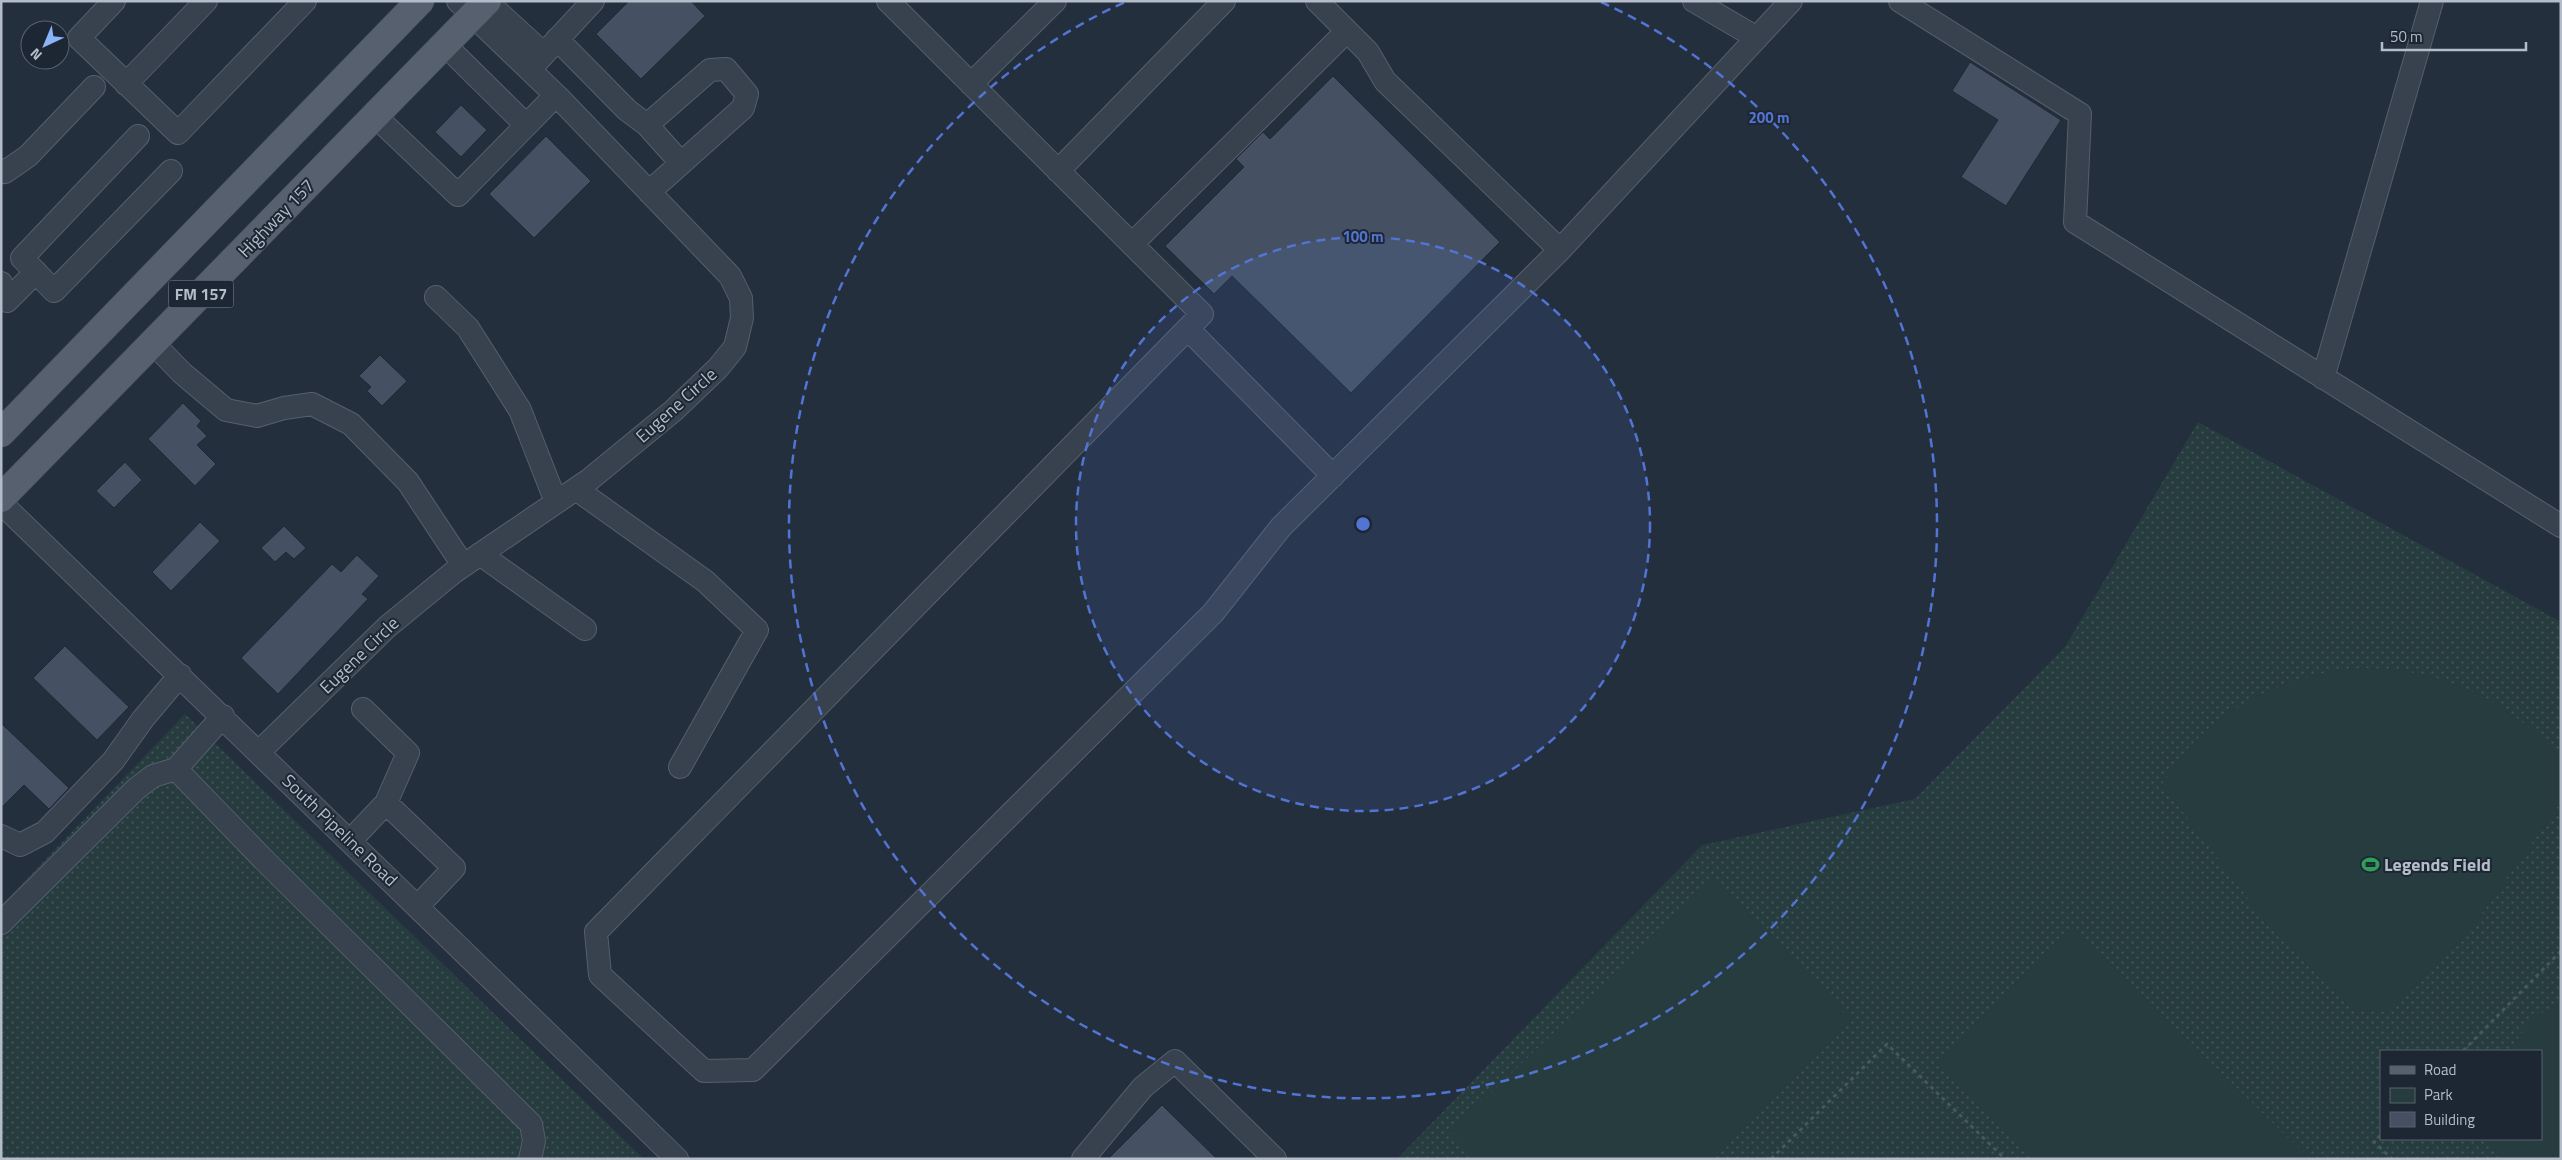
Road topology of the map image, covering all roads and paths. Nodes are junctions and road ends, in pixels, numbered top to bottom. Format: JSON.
{"nodes":[{"id":1,"x":114,"y":1,"type":"edge"},
{"id":2,"x":206,"y":1,"type":"edge"},
{"id":3,"x":305,"y":1,"type":"edge"},
{"id":4,"x":420,"y":1,"type":"edge"},
{"id":5,"x":593,"y":1,"type":"edge"},
{"id":6,"x":888,"y":1,"type":"edge"},
{"id":7,"x":1055,"y":1,"type":"edge"},
{"id":8,"x":1224,"y":1,"type":"edge"},
{"id":9,"x":1317,"y":1,"type":"edge"},
{"id":10,"x":1694,"y":1,"type":"edge"},
{"id":11,"x":1791,"y":1,"type":"edge"},
{"id":12,"x":1900,"y":1,"type":"edge"},
{"id":13,"x":2432,"y":1,"type":"edge"},
{"id":14,"x":476,"y":5,"type":"edge"},
{"id":15,"x":1347,"y":31,"type":"junction"},
{"id":16,"x":1757,"y":38,"type":"junction"},
{"id":17,"x":445,"y":45,"type":"junction"},
{"id":18,"x":544,"y":54,"type":"junction"},
{"id":19,"x":126,"y":84,"type":"junction"},
{"id":20,"x":972,"y":84,"type":"junction"},
{"id":21,"x":94,"y":87,"type":"dead end"},
{"id":22,"x":556,"y":95,"type":"junction"},
{"id":23,"x":376,"y":116,"type":"junction"},
{"id":24,"x":526,"y":125,"type":"junction"},
{"id":25,"x":647,"y":125,"type":"junction"},
{"id":26,"x":138,"y":136,"type":"dead end"},
{"id":27,"x":681,"y":163,"type":"junction"},
{"id":28,"x":171,"y":171,"type":"dead end"},
{"id":29,"x":1058,"y":171,"type":"junction"},
{"id":30,"x":3,"y":175,"type":"edge"},
{"id":31,"x":649,"y":192,"type":"junction"},
{"id":32,"x":1132,"y":244,"type":"junction"},
{"id":33,"x":1560,"y":250,"type":"junction"},
{"id":34,"x":36,"y":272,"type":"junction"},
{"id":35,"x":1,"y":283,"type":"edge"},
{"id":36,"x":436,"y":297,"type":"dead end"},
{"id":37,"x":1188,"y":328,"type":"junction"},
{"id":38,"x":153,"y":343,"type":"junction"},
{"id":39,"x":2323,"y":378,"type":"junction"},
{"id":40,"x":1,"y":433,"type":"edge"},
{"id":41,"x":1333,"y":476,"type":"junction"},
{"id":42,"x":576,"y":489,"type":"junction"},
{"id":43,"x":1,"y":498,"type":"edge"},
{"id":44,"x":556,"y":502,"type":"junction"},
{"id":45,"x":1,"y":503,"type":"edge"},
{"id":46,"x":2561,"y":526,"type":"edge"},
{"id":47,"x":472,"y":560,"type":"junction"},
{"id":48,"x":585,"y":629,"type":"dead end"},
{"id":49,"x":180,"y":675,"type":"junction"},
{"id":50,"x":363,"y":709,"type":"dead end"},
{"id":51,"x":223,"y":716,"type":"junction"},
{"id":52,"x":259,"y":752,"type":"junction"},
{"id":53,"x":680,"y":767,"type":"dead end"},
{"id":54,"x":176,"y":769,"type":"junction"},
{"id":55,"x":386,"y":803,"type":"junction"},
{"id":56,"x":1,"y":836,"type":"edge"},
{"id":57,"x":351,"y":840,"type":"junction"},
{"id":58,"x":418,"y":906,"type":"junction"},
{"id":59,"x":1,"y":923,"type":"edge"},
{"id":60,"x":2561,"y":951,"type":"edge"},
{"id":61,"x":2464,"y":1050,"type":"edge"},
{"id":62,"x":2380,"y":1136,"type":"edge"},
{"id":63,"x":530,"y":1159,"type":"edge"},
{"id":64,"x":678,"y":1159,"type":"edge"},
{"id":65,"x":1083,"y":1159,"type":"edge"},
{"id":66,"x":1275,"y":1159,"type":"edge"},
{"id":67,"x":1771,"y":1159,"type":"edge"},
{"id":68,"x":2005,"y":1159,"type":"edge"},
{"id":69,"x":2392,"y":1159,"type":"edge"}],
"edges":[{"from":1,"to":19,"type":"street"},
{"from":2,"to":19,"type":"street"},
{"from":3,"to":19,"type":"street"},
{"from":4,"to":40,"type":"main road","number":"FM 157"},
{"from":5,"to":18,"type":"street"},
{"from":6,"to":20,"type":"street"},
{"from":7,"to":20,"type":"street"},
{"from":8,"to":29,"type":"street"},
{"from":9,"to":15,"type":"street"},
{"from":10,"to":16,"type":"street"},
{"from":11,"to":16,"type":"street"},
{"from":12,"to":39,"type":"street"},
{"from":13,"to":39,"type":"street"},
{"from":14,"to":17,"type":"main road","name":"Highway 157","number":"FM 157"},
{"from":14,"to":18,"type":"street","name":"Eugene Circle"},
{"from":15,"to":32,"type":"street"},
{"from":15,"to":33,"type":"street"},
{"from":16,"to":33,"type":"street"},
{"from":17,"to":23,"type":"main road","name":"Highway 157","number":"FM 157"},
{"from":17,"to":24,"type":"street"},
{"from":18,"to":22,"type":"street","name":"Eugene Circle"},
{"from":18,"to":25,"type":"street"},
{"from":20,"to":29,"type":"street"},
{"from":21,"to":30,"type":"street"},
{"from":22,"to":24,"type":"street"},
{"from":22,"to":31,"type":"street","name":"Eugene Circle"},
{"from":23,"to":24,"type":"street"},
{"from":23,"to":38,"type":"main road","name":"Highway 157","number":"FM 157"},
{"from":25,"to":27,"type":"street"},
{"from":25,"to":27,"type":"street"},
{"from":26,"to":34,"type":"street"},
{"from":27,"to":31,"type":"street"},
{"from":28,"to":34,"type":"street"},
{"from":29,"to":32,"type":"street"},
{"from":31,"to":42,"type":"street","name":"Eugene Circle"},
{"from":32,"to":37,"type":"street"},
{"from":33,"to":41,"type":"street"},
{"from":34,"to":35,"type":"street"},
{"from":36,"to":44,"type":"street"},
{"from":37,"to":41,"type":"street"},
{"from":37,"to":41,"type":"street"},
{"from":38,"to":43,"type":"main road","name":"Highway 157","number":"FM 157"},
{"from":38,"to":47,"type":"street"},
{"from":39,"to":46,"type":"street"},
{"from":42,"to":44,"type":"street","name":"Eugene Circle"},
{"from":42,"to":53,"type":"street"},
{"from":44,"to":47,"type":"street","name":"Eugene Circle"},
{"from":45,"to":49,"type":"street","name":"South Pipeline Road"},
{"from":47,"to":48,"type":"street"},
{"from":47,"to":52,"type":"street","name":"Eugene Circle"},
{"from":49,"to":51,"type":"street","name":"South Pipeline Road"},
{"from":49,"to":56,"type":"street"},
{"from":50,"to":55,"type":"street"},
{"from":51,"to":52,"type":"street","name":"South Pipeline Road"},
{"from":51,"to":54,"type":"street"},
{"from":52,"to":57,"type":"street","name":"South Pipeline Road"},
{"from":54,"to":59,"type":"street"},
{"from":54,"to":63,"type":"street"},
{"from":55,"to":57,"type":"street"},
{"from":55,"to":58,"type":"street"},
{"from":57,"to":58,"type":"street","name":"South Pipeline Road"},
{"from":58,"to":64,"type":"street","name":"South Pipeline Road"},
{"from":60,"to":61,"type":"path"},
{"from":62,"to":69,"type":"path"},
{"from":65,"to":66,"type":"street"},
{"from":67,"to":68,"type":"path"}]}
